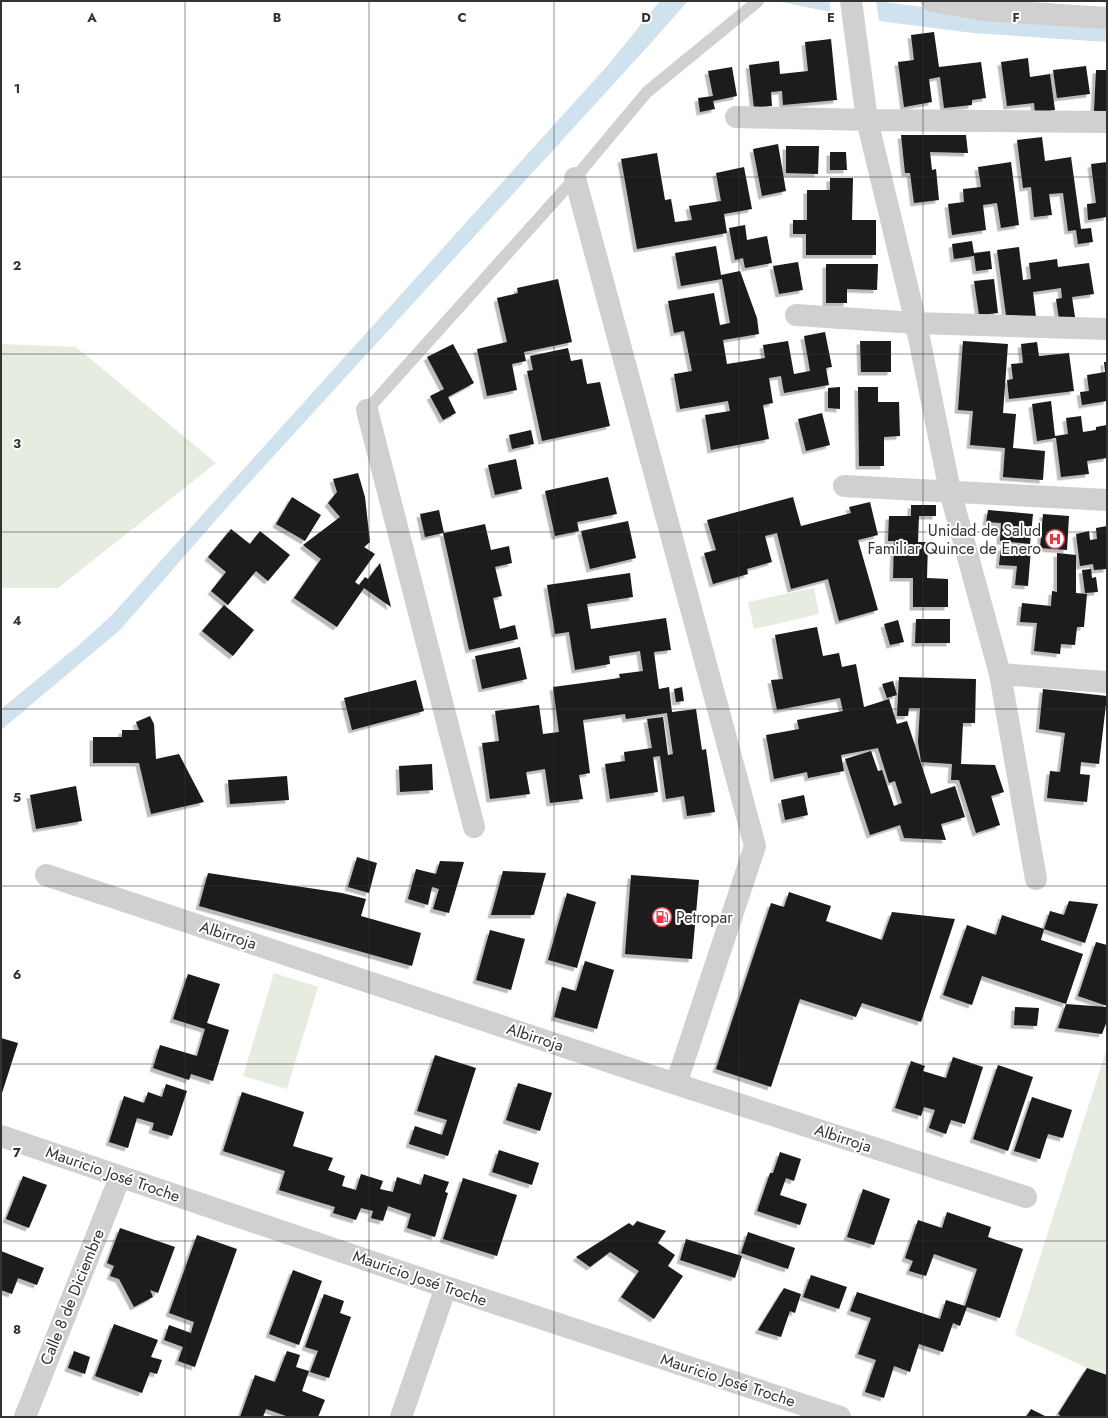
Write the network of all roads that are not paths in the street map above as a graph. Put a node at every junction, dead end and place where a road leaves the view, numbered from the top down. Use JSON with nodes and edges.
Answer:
{"nodes":[{"id":1,"x":758,"y":1,"type":"edge"},
{"id":2,"x":851,"y":1,"type":"edge"},
{"id":3,"x":932,"y":1,"type":"edge"},
{"id":4,"x":1107,"y":18,"type":"edge"},
{"id":5,"x":736,"y":117,"type":"dead end"},
{"id":6,"x":867,"y":120,"type":"junction"},
{"id":7,"x":1107,"y":122,"type":"edge"},
{"id":8,"x":575,"y":178,"type":"junction"},
{"id":9,"x":796,"y":315,"type":"dead end"},
{"id":10,"x":916,"y":323,"type":"junction"},
{"id":11,"x":1107,"y":330,"type":"edge"},
{"id":12,"x":367,"y":410,"type":"joint"},
{"id":13,"x":844,"y":486,"type":"dead end"},
{"id":14,"x":950,"y":491,"type":"junction"},
{"id":15,"x":1107,"y":500,"type":"edge"},
{"id":16,"x":1000,"y":674,"type":"junction"},
{"id":17,"x":1107,"y":682,"type":"edge"},
{"id":18,"x":474,"y":827,"type":"dead end"},
{"id":19,"x":46,"y":875,"type":"dead end"},
{"id":20,"x":1036,"y":879,"type":"dead end"},
{"id":21,"x":676,"y":1084,"type":"junction"},
{"id":22,"x":1,"y":1136,"type":"edge"},
{"id":23,"x":120,"y":1177,"type":"junction"},
{"id":24,"x":1026,"y":1197,"type":"dead end"},
{"id":25,"x":446,"y":1287,"type":"junction"},
{"id":26,"x":25,"y":1417,"type":"edge"},
{"id":27,"x":401,"y":1417,"type":"edge"},
{"id":28,"x":840,"y":1417,"type":"edge"}],
"edges":[{"from":1,"to":8,"type":"lane"},
{"from":2,"to":6,"type":"street"},
{"from":3,"to":4,"type":"street"},
{"from":5,"to":6,"type":"street"},
{"from":6,"to":7,"type":"street"},
{"from":6,"to":10,"type":"street"},
{"from":8,"to":12,"type":"lane"},
{"from":8,"to":21,"type":"street"},
{"from":9,"to":10,"type":"street"},
{"from":10,"to":11,"type":"street"},
{"from":10,"to":14,"type":"street"},
{"from":12,"to":18,"type":"street"},
{"from":13,"to":14,"type":"street"},
{"from":14,"to":15,"type":"street"},
{"from":14,"to":16,"type":"street"},
{"from":16,"to":17,"type":"street"},
{"from":16,"to":20,"type":"street"},
{"from":19,"to":21,"type":"street","name":"Albirroja"},
{"from":21,"to":24,"type":"street","name":"Albirroja"},
{"from":22,"to":23,"type":"street","name":"Mauricio José Troche"},
{"from":23,"to":25,"type":"street","name":"Mauricio José Troche"},
{"from":23,"to":26,"type":"street","name":"Calle 8 de Diciembre"},
{"from":25,"to":27,"type":"street"},
{"from":25,"to":28,"type":"street","name":"Mauricio José Troche"}]}
